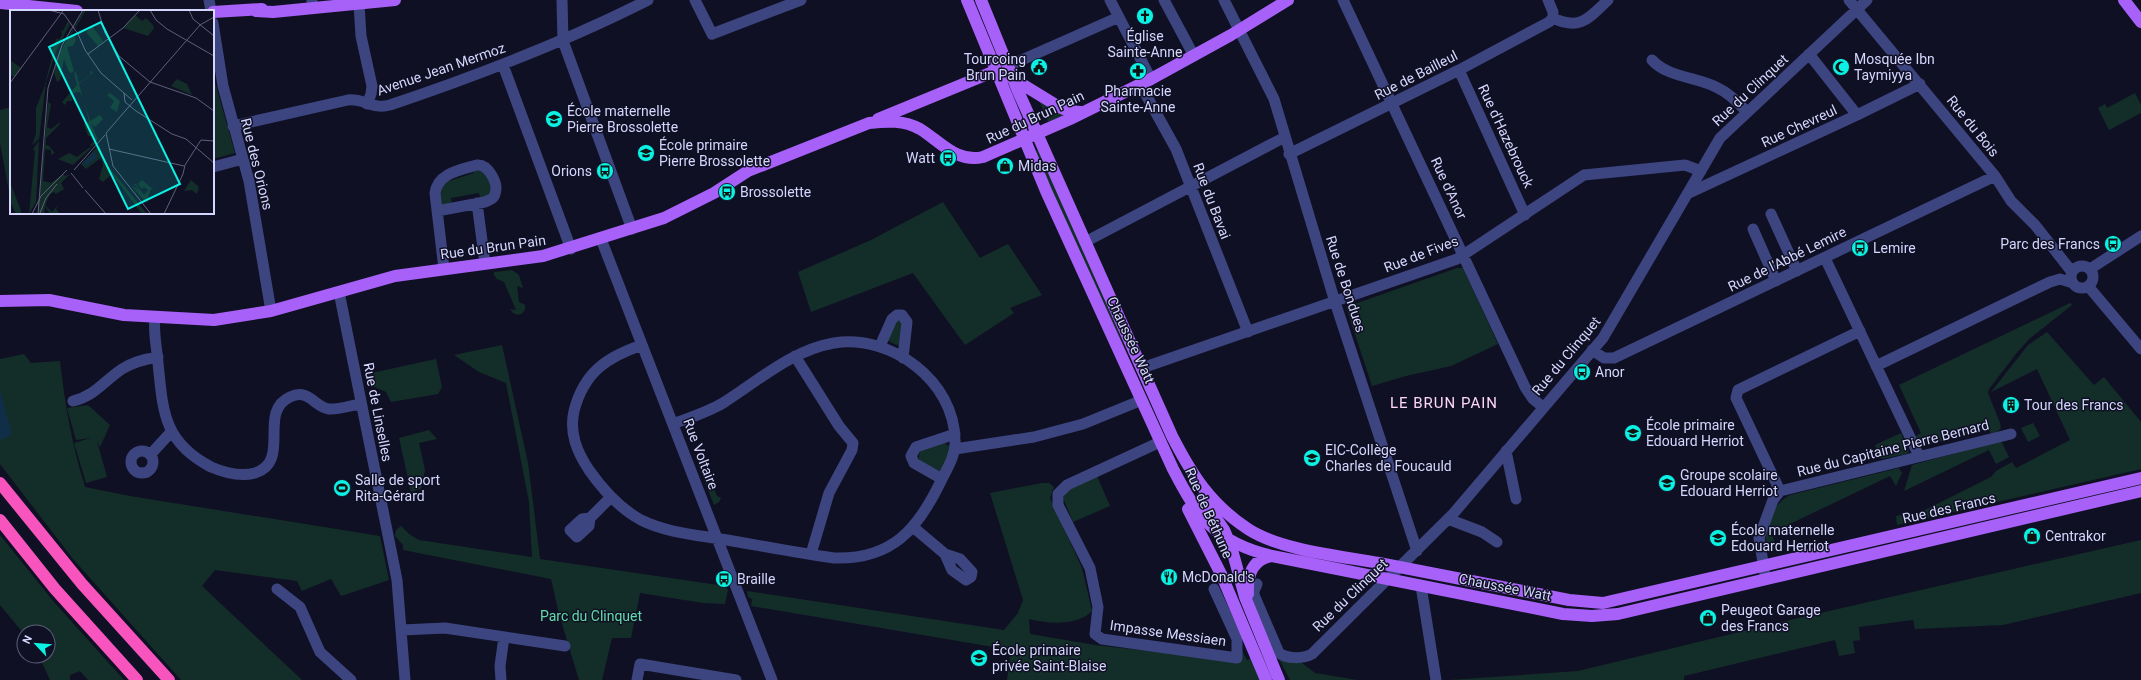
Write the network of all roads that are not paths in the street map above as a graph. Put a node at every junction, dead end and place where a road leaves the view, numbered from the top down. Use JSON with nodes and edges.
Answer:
{"nodes":[{"id":1,"x":0,"y":0,"type":"edge"},
{"id":2,"x":210,"y":0,"type":"edge"},
{"id":3,"x":331,"y":0,"type":"edge"},
{"id":4,"x":395,"y":0,"type":"edge"},
{"id":5,"x":562,"y":0,"type":"edge"},
{"id":6,"x":648,"y":0,"type":"edge"},
{"id":7,"x":695,"y":0,"type":"edge"},
{"id":8,"x":801,"y":0,"type":"edge"},
{"id":9,"x":967,"y":0,"type":"edge"},
{"id":10,"x":981,"y":0,"type":"edge"},
{"id":11,"x":1110,"y":0,"type":"edge"},
{"id":12,"x":1164,"y":0,"type":"edge"},
{"id":13,"x":1224,"y":0,"type":"edge"},
{"id":14,"x":1288,"y":0,"type":"edge"},
{"id":15,"x":1344,"y":0,"type":"edge"},
{"id":16,"x":1548,"y":0,"type":"edge"},
{"id":17,"x":1608,"y":0,"type":"edge"},
{"id":18,"x":1849,"y":0,"type":"edge"},
{"id":19,"x":1867,"y":0,"type":"edge"},
{"id":20,"x":2124,"y":0,"type":"edge"},
{"id":21,"x":312,"y":1,"type":"edge"},
{"id":22,"x":0,"y":3,"type":"edge"},
{"id":23,"x":359,"y":4,"type":"junction"},
{"id":24,"x":23,"y":5,"type":"junction"},
{"id":25,"x":1857,"y":9,"type":"junction"},
{"id":26,"x":68,"y":10,"type":"edge"},
{"id":27,"x":212,"y":10,"type":"edge"},
{"id":28,"x":256,"y":10,"type":"junction"},
{"id":29,"x":214,"y":12,"type":"edge"},
{"id":30,"x":1119,"y":17,"type":"junction"},
{"id":31,"x":1553,"y":18,"type":"junction"},
{"id":32,"x":2141,"y":22,"type":"edge"},
{"id":33,"x":214,"y":30,"type":"edge"},
{"id":34,"x":1239,"y":30,"type":"junction"},
{"id":35,"x":563,"y":41,"type":"junction"},
{"id":36,"x":1809,"y":54,"type":"junction"},
{"id":37,"x":1194,"y":56,"type":"junction"},
{"id":38,"x":1652,"y":60,"type":"dead end"},
{"id":39,"x":503,"y":65,"type":"junction"},
{"id":40,"x":1008,"y":66,"type":"junction"},
{"id":41,"x":1459,"y":70,"type":"junction"},
{"id":42,"x":995,"y":71,"type":"junction"},
{"id":43,"x":1013,"y":79,"type":"junction"},
{"id":44,"x":1146,"y":81,"type":"junction"},
{"id":45,"x":1920,"y":84,"type":"junction"},
{"id":46,"x":1024,"y":90,"type":"junction"},
{"id":47,"x":1006,"y":96,"type":"junction"},
{"id":48,"x":367,"y":104,"type":"junction"},
{"id":49,"x":916,"y":104,"type":"junction"},
{"id":50,"x":1392,"y":104,"type":"junction"},
{"id":51,"x":1081,"y":112,"type":"junction"},
{"id":52,"x":1747,"y":112,"type":"junction"},
{"id":53,"x":1857,"y":115,"type":"junction"},
{"id":54,"x":869,"y":123,"type":"junction"},
{"id":55,"x":233,"y":126,"type":"junction"},
{"id":56,"x":920,"y":129,"type":"junction"},
{"id":57,"x":1037,"y":133,"type":"junction"},
{"id":58,"x":1285,"y":137,"type":"junction"},
{"id":59,"x":1024,"y":139,"type":"junction"},
{"id":60,"x":1289,"y":154,"type":"junction"},
{"id":61,"x":243,"y":159,"type":"junction"},
{"id":62,"x":214,"y":167,"type":"edge"},
{"id":63,"x":1701,"y":171,"type":"junction"},
{"id":64,"x":1995,"y":176,"type":"junction"},
{"id":65,"x":1190,"y":188,"type":"junction"},
{"id":66,"x":1689,"y":192,"type":"junction"},
{"id":67,"x":477,"y":203,"type":"junction"},
{"id":68,"x":437,"y":211,"type":"junction"},
{"id":69,"x":1771,"y":214,"type":"dead end"},
{"id":70,"x":1525,"y":215,"type":"junction"},
{"id":71,"x":632,"y":229,"type":"junction"},
{"id":72,"x":1754,"y":229,"type":"dead end"},
{"id":73,"x":2141,"y":236,"type":"edge"},
{"id":74,"x":601,"y":239,"type":"junction"},
{"id":75,"x":1085,"y":242,"type":"junction"},
{"id":76,"x":571,"y":249,"type":"junction"},
{"id":77,"x":1464,"y":256,"type":"junction"},
{"id":78,"x":1825,"y":258,"type":"junction"},
{"id":79,"x":485,"y":264,"type":"junction"},
{"id":80,"x":444,"y":269,"type":"junction"},
{"id":81,"x":2090,"y":269,"type":"junction"},
{"id":82,"x":1797,"y":271,"type":"junction"},
{"id":83,"x":2072,"y":277,"type":"junction"},
{"id":84,"x":1776,"y":281,"type":"junction"},
{"id":85,"x":2088,"y":286,"type":"junction"},
{"id":86,"x":339,"y":292,"type":"junction"},
{"id":87,"x":0,"y":301,"type":"edge"},
{"id":88,"x":1335,"y":302,"type":"junction"},
{"id":89,"x":271,"y":311,"type":"junction"},
{"id":90,"x":155,"y":318,"type":"junction"},
{"id":91,"x":1860,"y":331,"type":"junction"},
{"id":92,"x":1248,"y":332,"type":"junction"},
{"id":93,"x":642,"y":345,"type":"junction"},
{"id":94,"x":880,"y":346,"type":"junction"},
{"id":95,"x":2141,"y":349,"type":"edge"},
{"id":96,"x":1592,"y":350,"type":"junction"},
{"id":97,"x":795,"y":356,"type":"junction"},
{"id":98,"x":158,"y":357,"type":"junction"},
{"id":99,"x":903,"y":358,"type":"junction"},
{"id":100,"x":1876,"y":366,"type":"junction"},
{"id":101,"x":1142,"y":368,"type":"junction"},
{"id":102,"x":1142,"y":400,"type":"junction"},
{"id":103,"x":73,"y":401,"type":"dead end"},
{"id":104,"x":361,"y":404,"type":"junction"},
{"id":105,"x":1543,"y":407,"type":"junction"},
{"id":106,"x":673,"y":424,"type":"junction"},
{"id":107,"x":172,"y":432,"type":"junction"},
{"id":108,"x":955,"y":434,"type":"junction"},
{"id":109,"x":2011,"y":434,"type":"dead end"},
{"id":110,"x":1172,"y":436,"type":"junction"},
{"id":111,"x":1160,"y":442,"type":"junction"},
{"id":112,"x":955,"y":449,"type":"junction"},
{"id":113,"x":1506,"y":451,"type":"junction"},
{"id":114,"x":150,"y":455,"type":"dead end"},
{"id":115,"x":1919,"y":456,"type":"junction"},
{"id":116,"x":1172,"y":468,"type":"junction"},
{"id":117,"x":2141,"y":478,"type":"edge"},
{"id":118,"x":942,"y":479,"type":"junction"},
{"id":119,"x":0,"y":483,"type":"edge"},
{"id":120,"x":1780,"y":491,"type":"junction"},
{"id":121,"x":2141,"y":491,"type":"edge"},
{"id":122,"x":611,"y":498,"type":"junction"},
{"id":123,"x":1516,"y":499,"type":"dead end"},
{"id":124,"x":590,"y":518,"type":"dead end"},
{"id":125,"x":1448,"y":519,"type":"junction"},
{"id":126,"x":0,"y":520,"type":"edge"},
{"id":127,"x":913,"y":526,"type":"junction"},
{"id":128,"x":717,"y":538,"type":"junction"},
{"id":129,"x":1497,"y":542,"type":"dead end"},
{"id":130,"x":1233,"y":544,"type":"junction"},
{"id":131,"x":1304,"y":550,"type":"junction"},
{"id":132,"x":1417,"y":551,"type":"junction"},
{"id":133,"x":811,"y":554,"type":"junction"},
{"id":134,"x":945,"y":554,"type":"dead end"},
{"id":135,"x":1272,"y":556,"type":"junction"},
{"id":136,"x":1763,"y":566,"type":"junction"},
{"id":137,"x":1401,"y":568,"type":"junction"},
{"id":138,"x":1222,"y":576,"type":"junction"},
{"id":139,"x":1388,"y":579,"type":"junction"},
{"id":140,"x":1766,"y":579,"type":"junction"},
{"id":141,"x":1257,"y":584,"type":"dead end"},
{"id":142,"x":1421,"y":586,"type":"junction"},
{"id":143,"x":278,"y":589,"type":"dead end"},
{"id":144,"x":1214,"y":589,"type":"dead end"},
{"id":145,"x":1253,"y":619,"type":"junction"},
{"id":146,"x":402,"y":630,"type":"junction"},
{"id":147,"x":504,"y":637,"type":"junction"},
{"id":148,"x":565,"y":646,"type":"dead end"},
{"id":149,"x":707,"y":677,"type":"edge"},
{"id":150,"x":137,"y":680,"type":"edge"},
{"id":151,"x":170,"y":680,"type":"edge"},
{"id":152,"x":350,"y":680,"type":"edge"},
{"id":153,"x":405,"y":680,"type":"edge"},
{"id":154,"x":501,"y":680,"type":"edge"},
{"id":155,"x":637,"y":680,"type":"edge"},
{"id":156,"x":736,"y":680,"type":"edge"},
{"id":157,"x":772,"y":680,"type":"edge"},
{"id":158,"x":1266,"y":680,"type":"edge"},
{"id":159,"x":1279,"y":680,"type":"edge"},
{"id":160,"x":1436,"y":680,"type":"edge"}],
"edges":[{"from":1,"to":24,"type":"main road"},
{"from":2,"to":27,"type":"street"},
{"from":3,"to":21,"type":"main road"},
{"from":4,"to":23,"type":"main road"},
{"from":5,"to":35,"type":"street"},
{"from":6,"to":35,"type":"street","name":"Avenue Jean Mermoz"},
{"from":7,"to":8,"type":"street"},
{"from":9,"to":42,"type":"main road","name":"Chaussée Watt"},
{"from":10,"to":40,"type":"main road"},
{"from":11,"to":30,"type":"street","name":"Rue du Bavai"},
{"from":12,"to":37,"type":"street"},
{"from":13,"to":34,"type":"street","name":"Rue de Bondues"},
{"from":14,"to":34,"type":"main road","name":"Rue du Brun Pain"},
{"from":15,"to":50,"type":"street","name":"Rue d'Anor"},
{"from":16,"to":31,"type":"street"},
{"from":17,"to":31,"type":"street"},
{"from":18,"to":25,"type":"street","name":"Rue du Bois"},
{"from":19,"to":25,"type":"street","name":"Rue du Clinquet"},
{"from":20,"to":32,"type":"main road"},
{"from":21,"to":28,"type":"main road"},
{"from":22,"to":24,"type":"main road"},
{"from":23,"to":28,"type":"main road"},
{"from":23,"to":48,"type":"street"},
{"from":24,"to":26,"type":"main road"},
{"from":25,"to":36,"type":"street","name":"Rue du Clinquet"},
{"from":25,"to":45,"type":"street","name":"Rue du Bois"},
{"from":28,"to":29,"type":"main road"},
{"from":30,"to":40,"type":"street"},
{"from":30,"to":44,"type":"street","name":"Rue du Bavai"},
{"from":31,"to":41,"type":"street","name":"Rue de Bailleul"},
{"from":33,"to":55,"type":"street","name":"Rue des Orions"},
{"from":34,"to":37,"type":"main road","name":"Rue du Brun Pain"},
{"from":34,"to":58,"type":"street","name":"Rue de Bondues"},
{"from":35,"to":39,"type":"street","name":"Avenue Jean Mermoz"},
{"from":35,"to":71,"type":"street"},
{"from":36,"to":52,"type":"street","name":"Rue du Clinquet"},
{"from":36,"to":53,"type":"street"},
{"from":37,"to":44,"type":"main road","name":"Rue du Brun Pain"},
{"from":38,"to":52,"type":"street"},
{"from":39,"to":48,"type":"street","name":"Avenue Jean Mermoz"},
{"from":39,"to":76,"type":"street"},
{"from":40,"to":43,"type":"main road"},
{"from":41,"to":50,"type":"street","name":"Rue de Bailleul"},
{"from":41,"to":70,"type":"street","name":"Rue d'Hazebrouck"},
{"from":42,"to":43,"type":"main road"},
{"from":42,"to":47,"type":"main road","name":"Chaussée Watt"},
{"from":42,"to":49,"type":"main road"},
{"from":43,"to":46,"type":"main road"},
{"from":44,"to":51,"type":"main road","name":"Rue du Brun Pain"},
{"from":44,"to":65,"type":"street","name":"Rue du Bavai"},
{"from":45,"to":53,"type":"street","name":"Rue Chevreul"},
{"from":45,"to":64,"type":"street","name":"Rue du Bois"},
{"from":46,"to":47,"type":"main road"},
{"from":46,"to":51,"type":"main road"},
{"from":46,"to":57,"type":"main road","name":"Chaussée Watt"},
{"from":47,"to":59,"type":"main road","name":"Chaussée Watt"},
{"from":48,"to":55,"type":"street","name":"Avenue Jean Mermoz"},
{"from":49,"to":54,"type":"main road"},
{"from":49,"to":56,"type":"main road"},
{"from":50,"to":60,"type":"street","name":"Rue de Bailleul"},
{"from":50,"to":77,"type":"street","name":"Rue d'Anor"},
{"from":51,"to":57,"type":"main road","name":"Rue du Brun Pain"},
{"from":52,"to":63,"type":"street","name":"Rue du Clinquet"},
{"from":53,"to":66,"type":"street","name":"Rue Chevreul"},
{"from":54,"to":56,"type":"main road","name":"Rue du Brun Pain"},
{"from":54,"to":71,"type":"main road","name":"Rue du Brun Pain"},
{"from":55,"to":61,"type":"street","name":"Rue des Orions"},
{"from":56,"to":59,"type":"main road","name":"Rue du Brun Pain"},
{"from":57,"to":59,"type":"main road","name":"Rue du Brun Pain"},
{"from":57,"to":75,"type":"main road","name":"Chaussée Watt"},
{"from":58,"to":60,"type":"street","name":"Rue de Bondues"},
{"from":58,"to":65,"type":"street"},
{"from":59,"to":102,"type":"main road","name":"Chaussée Watt"},
{"from":60,"to":88,"type":"street","name":"Rue de Bondues"},
{"from":61,"to":62,"type":"street"},
{"from":61,"to":89,"type":"street","name":"Rue des Orions"},
{"from":63,"to":66,"type":"street","name":"Rue du Clinquet"},
{"from":63,"to":70,"type":"street","name":"Rue de Fives"},
{"from":64,"to":78,"type":"street","name":"Rue de l'Abbé Lemire"},
{"from":64,"to":83,"type":"street","name":"Rue du Bois"},
{"from":65,"to":75,"type":"street"},
{"from":65,"to":92,"type":"street","name":"Rue du Bavai"},
{"from":66,"to":96,"type":"street","name":"Rue du Clinquet"},
{"from":67,"to":68,"type":"street"},
{"from":67,"to":68,"type":"street"},
{"from":67,"to":79,"type":"street"},
{"from":68,"to":80,"type":"street"},
{"from":69,"to":82,"type":"street"},
{"from":70,"to":77,"type":"street","name":"Rue de Fives"},
{"from":71,"to":74,"type":"main road","name":"Rue du Brun Pain"},
{"from":72,"to":84,"type":"street"},
{"from":73,"to":81,"type":"street"},
{"from":74,"to":76,"type":"main road","name":"Rue du Brun Pain"},
{"from":74,"to":93,"type":"street","name":"Rue Voltaire"},
{"from":75,"to":101,"type":"main road","name":"Chaussée Watt"},
{"from":76,"to":79,"type":"main road","name":"Rue du Brun Pain"},
{"from":77,"to":88,"type":"street","name":"Rue de Fives"},
{"from":77,"to":105,"type":"street","name":"Rue d'Anor"},
{"from":78,"to":82,"type":"street","name":"Rue de l'Abbé Lemire"},
{"from":78,"to":91,"type":"street"},
{"from":79,"to":80,"type":"main road","name":"Rue du Brun Pain"},
{"from":80,"to":86,"type":"main road","name":"Rue du Brun Pain"},
{"from":81,"to":83,"type":"street"},
{"from":81,"to":85,"type":"street"},
{"from":82,"to":84,"type":"street","name":"Rue de l'Abbé Lemire"},
{"from":83,"to":85,"type":"street"},
{"from":83,"to":100,"type":"street"},
{"from":84,"to":96,"type":"street","name":"Rue de l'Abbé Lemire"},
{"from":85,"to":95,"type":"street"},
{"from":86,"to":89,"type":"main road","name":"Rue du Brun Pain"},
{"from":86,"to":104,"type":"street","name":"Rue de Linselles"},
{"from":87,"to":90,"type":"main road","name":"Rue du Brun Pain"},
{"from":88,"to":92,"type":"street","name":"Rue de Fives"},
{"from":88,"to":132,"type":"street","name":"Rue de Bondues"},
{"from":89,"to":90,"type":"main road","name":"Rue du Brun Pain"},
{"from":90,"to":98,"type":"street"},
{"from":91,"to":100,"type":"street"},
{"from":91,"to":120,"type":"street"},
{"from":92,"to":101,"type":"street","name":"Rue de Fives"},
{"from":93,"to":106,"type":"street","name":"Rue Voltaire"},
{"from":93,"to":122,"type":"street"},
{"from":94,"to":97,"type":"street"},
{"from":94,"to":99,"type":"street"},
{"from":94,"to":99,"type":"street"},
{"from":96,"to":105,"type":"street","name":"Rue du Clinquet"},
{"from":97,"to":106,"type":"street"},
{"from":97,"to":133,"type":"street"},
{"from":98,"to":103,"type":"street"},
{"from":98,"to":107,"type":"street"},
{"from":99,"to":108,"type":"street"},
{"from":100,"to":115,"type":"street"},
{"from":101,"to":110,"type":"main road","name":"Chaussée Watt"},
{"from":102,"to":111,"type":"main road","name":"Chaussée Watt"},
{"from":102,"to":112,"type":"street"},
{"from":104,"to":107,"type":"street"},
{"from":104,"to":146,"type":"street","name":"Rue de Linselles"},
{"from":105,"to":113,"type":"street","name":"Rue du Clinquet"},
{"from":106,"to":128,"type":"street","name":"Rue Voltaire"},
{"from":107,"to":114,"type":"street"},
{"from":108,"to":112,"type":"street"},
{"from":108,"to":118,"type":"street"},
{"from":109,"to":115,"type":"street","name":"Rue du Capitaine Pierre Bernard"},
{"from":110,"to":130,"type":"main road","name":"Chaussée Watt"},
{"from":110,"to":131,"type":"main road","name":"Chaussée Watt"},
{"from":111,"to":116,"type":"main road","name":"Chaussée Watt"},
{"from":111,"to":144,"type":"street","name":"Impasse Messiaen"},
{"from":112,"to":118,"type":"street"},
{"from":113,"to":123,"type":"street"},
{"from":113,"to":125,"type":"street","name":"Rue du Clinquet"},
{"from":115,"to":120,"type":"street","name":"Rue du Capitaine Pierre Bernard"},
{"from":116,"to":130,"type":"main road","name":"Chaussée Watt"},
{"from":116,"to":138,"type":"main road","name":"Rue de Béthune"},
{"from":117,"to":136,"type":"main road","name":"Rue des Francs"},
{"from":118,"to":127,"type":"street"},
{"from":119,"to":151,"type":"highway"},
{"from":120,"to":136,"type":"street"},
{"from":121,"to":140,"type":"main road","name":"Rue des Francs"},
{"from":122,"to":124,"type":"street"},
{"from":122,"to":128,"type":"street"},
{"from":125,"to":129,"type":"street"},
{"from":125,"to":132,"type":"street","name":"Rue du Clinquet"},
{"from":126,"to":150,"type":"highway"},
{"from":127,"to":133,"type":"street"},
{"from":127,"to":134,"type":"street"},
{"from":128,"to":133,"type":"street"},
{"from":128,"to":157,"type":"street","name":"Rue Voltaire"},
{"from":130,"to":131,"type":"main road","name":"Chaussée Watt"},
{"from":130,"to":135,"type":"main road","name":"Chaussée Watt"},
{"from":130,"to":138,"type":"main road"},
{"from":130,"to":145,"type":"main road","name":"Rue de Béthune"},
{"from":131,"to":137,"type":"main road","name":"Chaussée Watt"},
{"from":132,"to":137,"type":"street","name":"Rue du Clinquet"},
{"from":135,"to":139,"type":"main road","name":"Chaussée Watt"},
{"from":135,"to":145,"type":"main road","name":"Rue de Béthune"},
{"from":136,"to":137,"type":"main road","name":"Chaussée Watt"},
{"from":136,"to":140,"type":"street"},
{"from":137,"to":139,"type":"street","name":"Rue du Clinquet"},
{"from":138,"to":158,"type":"main road","name":"Rue de Béthune"},
{"from":139,"to":141,"type":"street","name":"Rue du Clinquet"},
{"from":139,"to":142,"type":"main road","name":"Chaussée Watt"},
{"from":140,"to":142,"type":"main road","name":"Chaussée Watt"},
{"from":142,"to":160,"type":"street"},
{"from":143,"to":152,"type":"street"},
{"from":145,"to":159,"type":"main road","name":"Rue de Béthune"},
{"from":146,"to":147,"type":"street"},
{"from":146,"to":153,"type":"street","name":"Rue de Linselles"},
{"from":147,"to":148,"type":"street"},
{"from":147,"to":154,"type":"street"},
{"from":149,"to":155,"type":"street"},
{"from":149,"to":156,"type":"street"}]}
